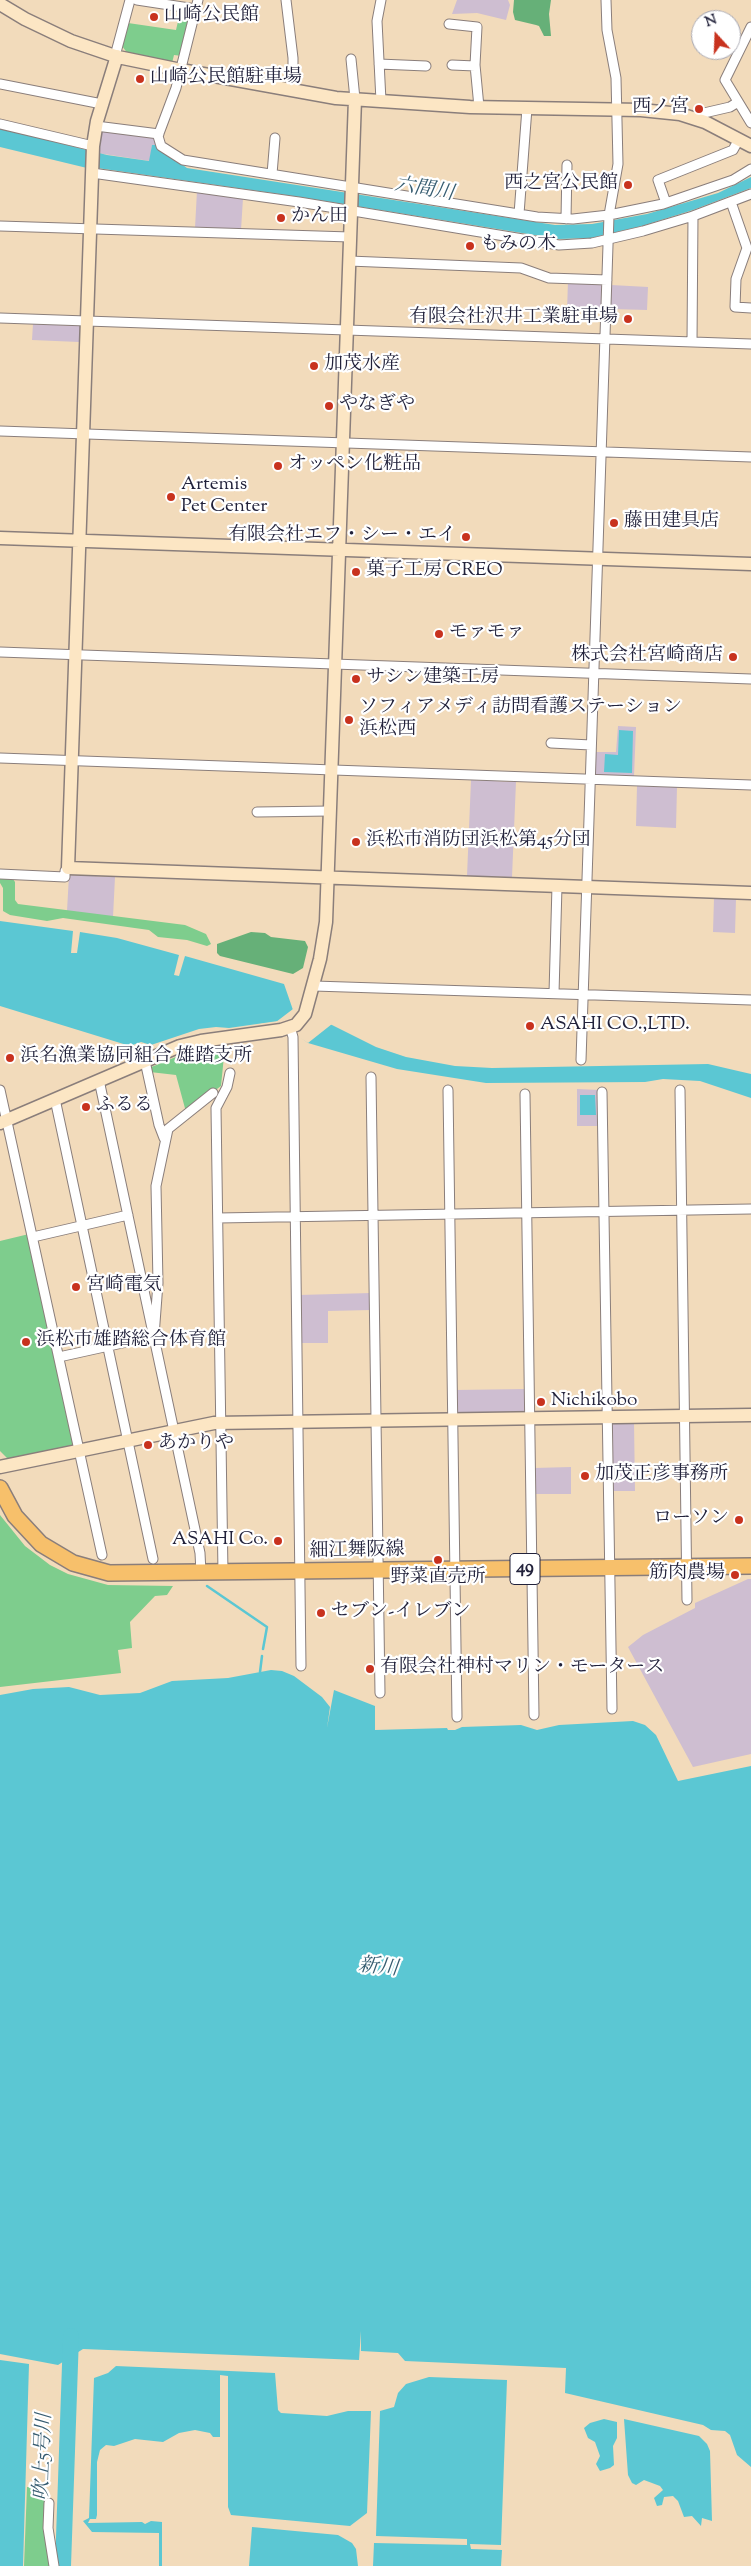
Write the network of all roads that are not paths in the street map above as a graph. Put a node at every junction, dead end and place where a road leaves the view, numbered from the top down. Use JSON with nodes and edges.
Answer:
{"nodes":[{"id":1,"x":130,"y":0,"type":"edge"},
{"id":2,"x":137,"y":0,"type":"edge"},
{"id":3,"x":286,"y":0,"type":"edge"},
{"id":4,"x":381,"y":0,"type":"edge"},
{"id":5,"x":606,"y":0,"type":"edge"},
{"id":6,"x":0,"y":4,"type":"edge"},
{"id":7,"x":197,"y":5,"type":"edge"},
{"id":8,"x":449,"y":24,"type":"dead end"},
{"id":9,"x":751,"y":27,"type":"edge"},
{"id":10,"x":116,"y":56,"type":"junction"},
{"id":11,"x":352,"y":59,"type":"dead end"},
{"id":12,"x":379,"y":64,"type":"junction"},
{"id":13,"x":452,"y":64,"type":"dead end"},
{"id":14,"x":426,"y":66,"type":"dead end"},
{"id":15,"x":475,"y":66,"type":"junction"},
{"id":16,"x":181,"y":70,"type":"junction"},
{"id":17,"x":0,"y":84,"type":"edge"},
{"id":18,"x":293,"y":90,"type":"junction"},
{"id":19,"x":355,"y":99,"type":"junction"},
{"id":20,"x":381,"y":101,"type":"junction"},
{"id":21,"x":738,"y":102,"type":"junction"},
{"id":22,"x":102,"y":104,"type":"junction"},
{"id":23,"x":479,"y":107,"type":"junction"},
{"id":24,"x":527,"y":108,"type":"junction"},
{"id":25,"x":617,"y":110,"type":"junction"},
{"id":26,"x":701,"y":121,"type":"junction"},
{"id":27,"x":751,"y":123,"type":"edge"},
{"id":28,"x":0,"y":124,"type":"edge"},
{"id":29,"x":96,"y":126,"type":"junction"},
{"id":30,"x":159,"y":134,"type":"junction"},
{"id":31,"x":276,"y":138,"type":"dead end"},
{"id":32,"x":739,"y":139,"type":"junction"},
{"id":33,"x":751,"y":146,"type":"edge"},
{"id":34,"x":93,"y":148,"type":"junction"},
{"id":35,"x":567,"y":166,"type":"dead end"},
{"id":36,"x":751,"y":169,"type":"edge"},
{"id":37,"x":92,"y":172,"type":"junction"},
{"id":38,"x":272,"y":174,"type":"junction"},
{"id":39,"x":352,"y":188,"type":"junction"},
{"id":40,"x":751,"y":194,"type":"edge"},
{"id":41,"x":731,"y":202,"type":"junction"},
{"id":42,"x":666,"y":203,"type":"junction"},
{"id":43,"x":351,"y":210,"type":"junction"},
{"id":44,"x":519,"y":214,"type":"junction"},
{"id":45,"x":609,"y":216,"type":"junction"},
{"id":46,"x":693,"y":216,"type":"junction"},
{"id":47,"x":566,"y":219,"type":"junction"},
{"id":48,"x":0,"y":226,"type":"edge"},
{"id":49,"x":90,"y":228,"type":"junction"},
{"id":50,"x":746,"y":233,"type":"edge"},
{"id":51,"x":350,"y":237,"type":"junction"},
{"id":52,"x":608,"y":238,"type":"junction"},
{"id":53,"x":350,"y":261,"type":"junction"},
{"id":54,"x":607,"y":280,"type":"junction"},
{"id":55,"x":751,"y":308,"type":"edge"},
{"id":56,"x":0,"y":318,"type":"edge"},
{"id":57,"x":87,"y":321,"type":"junction"},
{"id":58,"x":347,"y":330,"type":"junction"},
{"id":59,"x":605,"y":339,"type":"junction"},
{"id":60,"x":692,"y":342,"type":"junction"},
{"id":61,"x":751,"y":344,"type":"edge"},
{"id":62,"x":0,"y":431,"type":"edge"},
{"id":63,"x":83,"y":434,"type":"junction"},
{"id":64,"x":344,"y":442,"type":"junction"},
{"id":65,"x":601,"y":451,"type":"junction"},
{"id":66,"x":751,"y":456,"type":"edge"},
{"id":67,"x":0,"y":538,"type":"edge"},
{"id":68,"x":79,"y":541,"type":"junction"},
{"id":69,"x":340,"y":550,"type":"junction"},
{"id":70,"x":598,"y":559,"type":"junction"},
{"id":71,"x":751,"y":564,"type":"edge"},
{"id":72,"x":0,"y":652,"type":"edge"},
{"id":73,"x":75,"y":655,"type":"junction"},
{"id":74,"x":336,"y":664,"type":"junction"},
{"id":75,"x":594,"y":674,"type":"junction"},
{"id":76,"x":751,"y":679,"type":"edge"},
{"id":77,"x":551,"y":743,"type":"dead end"},
{"id":78,"x":591,"y":745,"type":"junction"},
{"id":79,"x":0,"y":758,"type":"edge"},
{"id":80,"x":71,"y":760,"type":"junction"},
{"id":81,"x":332,"y":770,"type":"junction"},
{"id":82,"x":590,"y":780,"type":"junction"},
{"id":83,"x":751,"y":785,"type":"edge"},
{"id":84,"x":330,"y":811,"type":"junction"},
{"id":85,"x":257,"y":812,"type":"dead end"},
{"id":86,"x":68,"y":868,"type":"junction"},
{"id":87,"x":0,"y":874,"type":"edge"},
{"id":88,"x":328,"y":878,"type":"junction"},
{"id":89,"x":557,"y":886,"type":"junction"},
{"id":90,"x":586,"y":887,"type":"junction"},
{"id":91,"x":751,"y":893,"type":"edge"},
{"id":92,"x":314,"y":986,"type":"junction"},
{"id":93,"x":554,"y":994,"type":"junction"},
{"id":94,"x":583,"y":994,"type":"junction"},
{"id":95,"x":751,"y":1000,"type":"edge"},
{"id":96,"x":292,"y":1032,"type":"junction"},
{"id":97,"x":144,"y":1060,"type":"junction"},
{"id":98,"x":581,"y":1060,"type":"dead end"},
{"id":99,"x":230,"y":1074,"type":"dead end"},
{"id":100,"x":371,"y":1077,"type":"dead end"},
{"id":101,"x":99,"y":1080,"type":"junction"},
{"id":102,"x":0,"y":1090,"type":"edge"},
{"id":103,"x":448,"y":1090,"type":"dead end"},
{"id":104,"x":680,"y":1090,"type":"dead end"},
{"id":105,"x":602,"y":1092,"type":"dead end"},
{"id":106,"x":214,"y":1093,"type":"dead end"},
{"id":107,"x":525,"y":1094,"type":"dead end"},
{"id":108,"x":55,"y":1099,"type":"junction"},
{"id":109,"x":4,"y":1121,"type":"edge"},
{"id":110,"x":166,"y":1138,"type":"junction"},
{"id":111,"x":751,"y":1209,"type":"edge"},
{"id":112,"x":682,"y":1210,"type":"junction"},
{"id":113,"x":604,"y":1212,"type":"junction"},
{"id":114,"x":527,"y":1213,"type":"junction"},
{"id":115,"x":450,"y":1214,"type":"junction"},
{"id":116,"x":128,"y":1215,"type":"junction"},
{"id":117,"x":372,"y":1215,"type":"junction"},
{"id":118,"x":295,"y":1216,"type":"junction"},
{"id":119,"x":218,"y":1218,"type":"junction"},
{"id":120,"x":82,"y":1226,"type":"junction"},
{"id":121,"x":33,"y":1237,"type":"junction"},
{"id":122,"x":154,"y":1336,"type":"junction"},
{"id":123,"x":107,"y":1346,"type":"junction"},
{"id":124,"x":59,"y":1356,"type":"junction"},
{"id":125,"x":751,"y":1414,"type":"edge"},
{"id":126,"x":685,"y":1415,"type":"junction"},
{"id":127,"x":607,"y":1416,"type":"junction"},
{"id":128,"x":530,"y":1418,"type":"junction"},
{"id":129,"x":453,"y":1419,"type":"junction"},
{"id":130,"x":376,"y":1420,"type":"junction"},
{"id":131,"x":298,"y":1422,"type":"junction"},
{"id":132,"x":221,"y":1423,"type":"junction"},
{"id":133,"x":174,"y":1430,"type":"junction"},
{"id":134,"x":126,"y":1440,"type":"junction"},
{"id":135,"x":79,"y":1450,"type":"junction"},
{"id":136,"x":0,"y":1468,"type":"edge"},
{"id":137,"x":0,"y":1488,"type":"edge"},
{"id":138,"x":102,"y":1555,"type":"dead end"},
{"id":139,"x":153,"y":1559,"type":"dead end"},
{"id":140,"x":751,"y":1566,"type":"edge"},
{"id":141,"x":687,"y":1567,"type":"junction"},
{"id":142,"x":610,"y":1568,"type":"junction"},
{"id":143,"x":532,"y":1569,"type":"junction"},
{"id":144,"x":455,"y":1570,"type":"junction"},
{"id":145,"x":378,"y":1571,"type":"junction"},
{"id":146,"x":300,"y":1572,"type":"junction"},
{"id":147,"x":223,"y":1573,"type":"junction"},
{"id":148,"x":200,"y":1574,"type":"junction"},
{"id":149,"x":687,"y":1600,"type":"dead end"},
{"id":150,"x":302,"y":1666,"type":"dead end"},
{"id":151,"x":380,"y":1693,"type":"dead end"},
{"id":152,"x":612,"y":1710,"type":"dead end"},
{"id":153,"x":534,"y":1715,"type":"dead end"},
{"id":154,"x":457,"y":1717,"type":"dead end"},
{"id":155,"x":49,"y":2503,"type":"dead end"},
{"id":156,"x":54,"y":2566,"type":"edge"}],
"edges":[{"from":1,"to":10,"type":"street"},
{"from":2,"to":7,"type":"street"},
{"from":3,"to":18,"type":"street"},
{"from":4,"to":12,"type":"street"},
{"from":5,"to":25,"type":"street"},
{"from":6,"to":10,"type":"street"},
{"from":7,"to":16,"type":"street"},
{"from":8,"to":15,"type":"street"},
{"from":9,"to":21,"type":"street"},
{"from":10,"to":16,"type":"street"},
{"from":10,"to":22,"type":"street"},
{"from":11,"to":19,"type":"street"},
{"from":12,"to":14,"type":"street"},
{"from":12,"to":20,"type":"street"},
{"from":13,"to":15,"type":"street"},
{"from":15,"to":23,"type":"street"},
{"from":16,"to":18,"type":"street"},
{"from":16,"to":30,"type":"street"},
{"from":17,"to":22,"type":"street"},
{"from":18,"to":19,"type":"street"},
{"from":19,"to":20,"type":"street"},
{"from":19,"to":39,"type":"street"},
{"from":20,"to":23,"type":"street"},
{"from":21,"to":26,"type":"street"},
{"from":21,"to":27,"type":"street"},
{"from":22,"to":29,"type":"street"},
{"from":23,"to":24,"type":"street"},
{"from":24,"to":25,"type":"street"},
{"from":24,"to":44,"type":"street"},
{"from":25,"to":26,"type":"street"},
{"from":25,"to":45,"type":"street"},
{"from":26,"to":32,"type":"street"},
{"from":28,"to":34,"type":"street"},
{"from":29,"to":30,"type":"street"},
{"from":29,"to":34,"type":"street"},
{"from":30,"to":38,"type":"street"},
{"from":31,"to":38,"type":"street"},
{"from":32,"to":33,"type":"street"},
{"from":32,"to":42,"type":"street"},
{"from":34,"to":37,"type":"street"},
{"from":35,"to":47,"type":"street"},
{"from":36,"to":42,"type":"street"},
{"from":37,"to":43,"type":"street"},
{"from":37,"to":49,"type":"street"},
{"from":38,"to":39,"type":"street"},
{"from":39,"to":43,"type":"street"},
{"from":39,"to":44,"type":"street"},
{"from":40,"to":41,"type":"street"},
{"from":41,"to":46,"type":"street"},
{"from":41,"to":50,"type":"street"},
{"from":42,"to":45,"type":"street"},
{"from":43,"to":51,"type":"street"},
{"from":43,"to":52,"type":"street"},
{"from":44,"to":47,"type":"street"},
{"from":45,"to":47,"type":"street"},
{"from":45,"to":52,"type":"street"},
{"from":46,"to":52,"type":"street"},
{"from":46,"to":60,"type":"street"},
{"from":48,"to":49,"type":"street"},
{"from":49,"to":51,"type":"street"},
{"from":49,"to":57,"type":"street"},
{"from":50,"to":55,"type":"street"},
{"from":51,"to":53,"type":"street"},
{"from":52,"to":54,"type":"street"},
{"from":53,"to":54,"type":"street"},
{"from":53,"to":58,"type":"street"},
{"from":54,"to":59,"type":"street"},
{"from":56,"to":57,"type":"street"},
{"from":57,"to":58,"type":"street"},
{"from":57,"to":63,"type":"street"},
{"from":58,"to":59,"type":"street"},
{"from":58,"to":64,"type":"street"},
{"from":59,"to":60,"type":"street"},
{"from":59,"to":65,"type":"street"},
{"from":60,"to":61,"type":"street"},
{"from":62,"to":63,"type":"street"},
{"from":63,"to":64,"type":"street"},
{"from":63,"to":68,"type":"street"},
{"from":64,"to":65,"type":"street"},
{"from":64,"to":69,"type":"street"},
{"from":65,"to":66,"type":"street"},
{"from":65,"to":70,"type":"street"},
{"from":67,"to":68,"type":"street"},
{"from":68,"to":69,"type":"street"},
{"from":68,"to":73,"type":"street"},
{"from":69,"to":70,"type":"street"},
{"from":69,"to":74,"type":"street"},
{"from":70,"to":71,"type":"street"},
{"from":70,"to":75,"type":"street"},
{"from":72,"to":73,"type":"street"},
{"from":73,"to":74,"type":"street"},
{"from":73,"to":80,"type":"street"},
{"from":74,"to":75,"type":"street"},
{"from":74,"to":81,"type":"street"},
{"from":75,"to":76,"type":"street"},
{"from":75,"to":78,"type":"street"},
{"from":77,"to":78,"type":"street"},
{"from":78,"to":82,"type":"street"},
{"from":79,"to":80,"type":"street"},
{"from":80,"to":81,"type":"street"},
{"from":80,"to":86,"type":"street"},
{"from":81,"to":82,"type":"street"},
{"from":81,"to":84,"type":"street"},
{"from":82,"to":83,"type":"street"},
{"from":82,"to":90,"type":"street"},
{"from":84,"to":85,"type":"street"},
{"from":84,"to":88,"type":"street"},
{"from":86,"to":87,"type":"street"},
{"from":86,"to":88,"type":"street"},
{"from":88,"to":89,"type":"street"},
{"from":88,"to":92,"type":"street"},
{"from":89,"to":90,"type":"street"},
{"from":89,"to":93,"type":"street"},
{"from":90,"to":91,"type":"street"},
{"from":90,"to":94,"type":"street"},
{"from":92,"to":93,"type":"street"},
{"from":92,"to":96,"type":"street"},
{"from":93,"to":94,"type":"street"},
{"from":94,"to":95,"type":"street"},
{"from":94,"to":98,"type":"street"},
{"from":96,"to":97,"type":"street"},
{"from":96,"to":118,"type":"street"},
{"from":97,"to":101,"type":"street"},
{"from":97,"to":110,"type":"street"},
{"from":99,"to":119,"type":"street"},
{"from":100,"to":117,"type":"street"},
{"from":101,"to":108,"type":"street"},
{"from":101,"to":116,"type":"street"},
{"from":102,"to":109,"type":"street"},
{"from":103,"to":115,"type":"street"},
{"from":104,"to":112,"type":"street"},
{"from":105,"to":113,"type":"street"},
{"from":106,"to":110,"type":"street"},
{"from":107,"to":114,"type":"street"},
{"from":108,"to":109,"type":"street"},
{"from":108,"to":120,"type":"street"},
{"from":109,"to":121,"type":"street"},
{"from":110,"to":122,"type":"street"},
{"from":111,"to":112,"type":"street"},
{"from":112,"to":113,"type":"street"},
{"from":112,"to":126,"type":"street"},
{"from":113,"to":114,"type":"street"},
{"from":113,"to":127,"type":"street"},
{"from":114,"to":115,"type":"street"},
{"from":114,"to":128,"type":"street"},
{"from":115,"to":117,"type":"street"},
{"from":115,"to":129,"type":"street"},
{"from":116,"to":120,"type":"street"},
{"from":116,"to":122,"type":"street"},
{"from":117,"to":118,"type":"street"},
{"from":117,"to":130,"type":"street"},
{"from":118,"to":119,"type":"street"},
{"from":118,"to":131,"type":"street"},
{"from":119,"to":132,"type":"street"},
{"from":120,"to":121,"type":"street"},
{"from":120,"to":123,"type":"street"},
{"from":121,"to":124,"type":"street"},
{"from":122,"to":123,"type":"street"},
{"from":122,"to":133,"type":"street"},
{"from":123,"to":124,"type":"street"},
{"from":123,"to":134,"type":"street"},
{"from":124,"to":135,"type":"street"},
{"from":125,"to":126,"type":"street"},
{"from":126,"to":127,"type":"street"},
{"from":126,"to":141,"type":"street"},
{"from":127,"to":128,"type":"street"},
{"from":127,"to":142,"type":"street"},
{"from":128,"to":129,"type":"street"},
{"from":128,"to":143,"type":"street"},
{"from":129,"to":130,"type":"street"},
{"from":129,"to":144,"type":"street"},
{"from":130,"to":131,"type":"street"},
{"from":130,"to":145,"type":"street"},
{"from":131,"to":132,"type":"street"},
{"from":131,"to":146,"type":"street"},
{"from":132,"to":133,"type":"street"},
{"from":132,"to":147,"type":"street"},
{"from":133,"to":134,"type":"street"},
{"from":133,"to":148,"type":"street"},
{"from":134,"to":135,"type":"street"},
{"from":134,"to":139,"type":"street"},
{"from":135,"to":136,"type":"street"},
{"from":135,"to":138,"type":"street"},
{"from":137,"to":148,"type":"main road","name":"細江舞阪線","number":"49"},
{"from":140,"to":141,"type":"main road","name":"細江舞阪線","number":"49"},
{"from":141,"to":142,"type":"main road","name":"細江舞阪線","number":"49"},
{"from":141,"to":149,"type":"street"},
{"from":142,"to":143,"type":"main road","name":"細江舞阪線","number":"49"},
{"from":142,"to":152,"type":"street"},
{"from":143,"to":144,"type":"main road","name":"細江舞阪線","number":"49"},
{"from":143,"to":153,"type":"street"},
{"from":144,"to":145,"type":"main road","name":"細江舞阪線","number":"49"},
{"from":144,"to":154,"type":"street"},
{"from":145,"to":146,"type":"main road","name":"細江舞阪線","number":"49"},
{"from":145,"to":151,"type":"street"},
{"from":146,"to":147,"type":"main road","name":"細江舞阪線","number":"49"},
{"from":146,"to":150,"type":"street"},
{"from":147,"to":148,"type":"main road","name":"細江舞阪線","number":"49"},
{"from":155,"to":156,"type":"street"}]}
